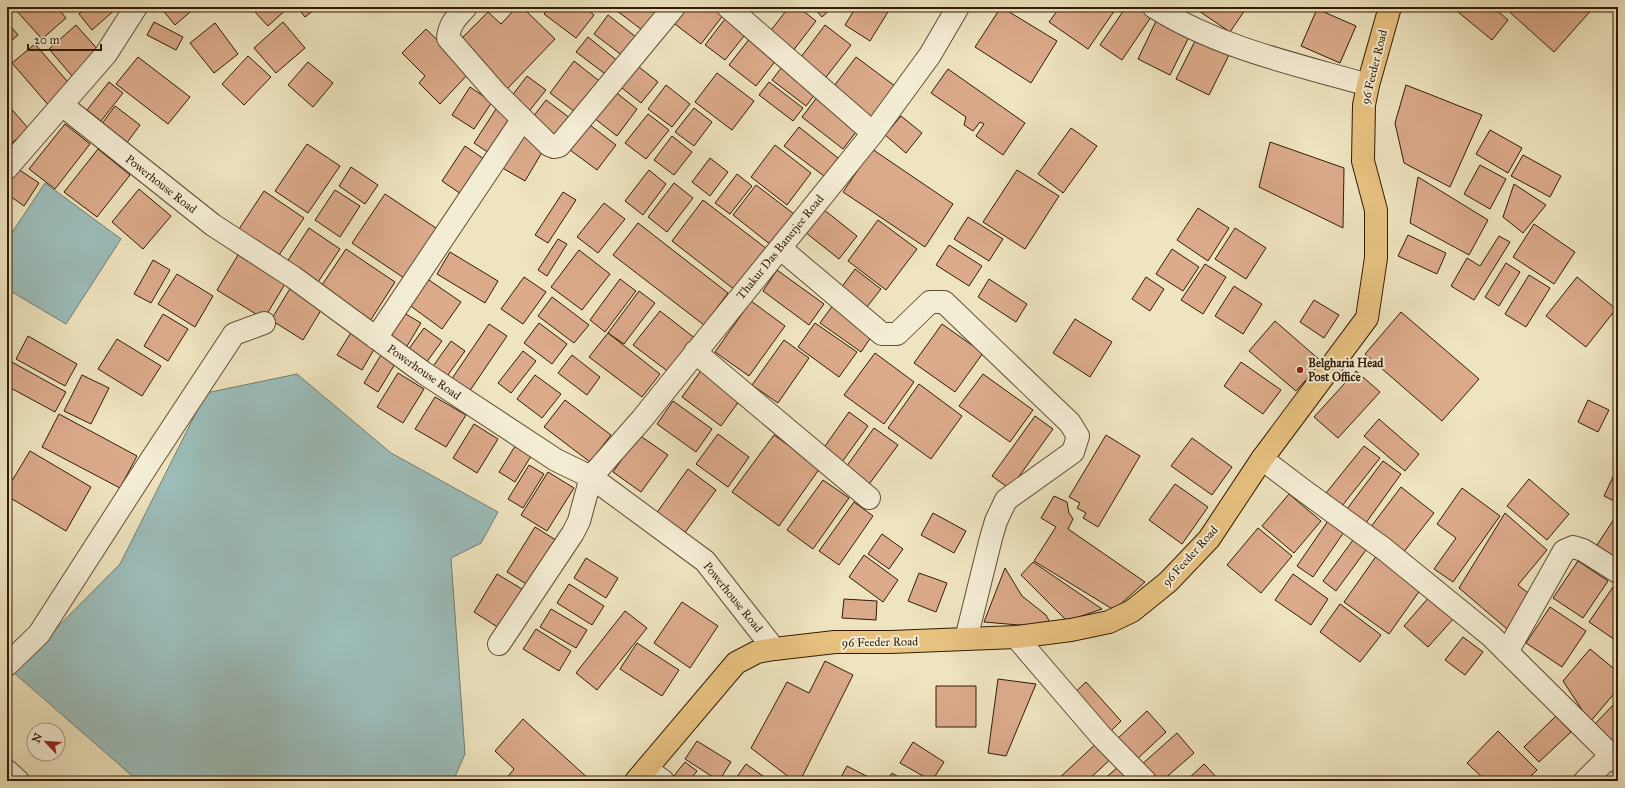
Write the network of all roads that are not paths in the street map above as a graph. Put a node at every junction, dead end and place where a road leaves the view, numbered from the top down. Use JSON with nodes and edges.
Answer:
{"nodes":[{"id":1,"x":136,"y":7,"type":"edge"},
{"id":2,"x":466,"y":7,"type":"edge"},
{"id":3,"x":674,"y":7,"type":"edge"},
{"id":4,"x":728,"y":7,"type":"edge"},
{"id":5,"x":958,"y":7,"type":"edge"},
{"id":6,"x":1154,"y":7,"type":"edge"},
{"id":7,"x":1390,"y":7,"type":"edge"},
{"id":8,"x":1368,"y":85,"type":"junction"},
{"id":9,"x":62,"y":106,"type":"junction"},
{"id":10,"x":522,"y":120,"type":"junction"},
{"id":11,"x":873,"y":133,"type":"junction"},
{"id":12,"x":7,"y":168,"type":"edge"},
{"id":13,"x":780,"y":248,"type":"junction"},
{"id":14,"x":264,"y":323,"type":"dead end"},
{"id":15,"x":376,"y":338,"type":"junction"},
{"id":16,"x":695,"y":352,"type":"junction"},
{"id":17,"x":1262,"y":458,"type":"junction"},
{"id":18,"x":591,"y":477,"type":"junction"},
{"id":19,"x":869,"y":498,"type":"dead end"},
{"id":20,"x":1618,"y":572,"type":"edge"},
{"id":21,"x":1016,"y":637,"type":"junction"},
{"id":22,"x":966,"y":639,"type":"junction"},
{"id":23,"x":499,"y":644,"type":"dead end"},
{"id":24,"x":774,"y":649,"type":"junction"},
{"id":25,"x":1507,"y":652,"type":"junction"},
{"id":26,"x":7,"y":665,"type":"edge"},
{"id":27,"x":1615,"y":758,"type":"edge"},
{"id":28,"x":7,"y":771,"type":"edge"},
{"id":29,"x":648,"y":777,"type":"edge"},
{"id":30,"x":18,"y":781,"type":"edge"},
{"id":31,"x":1145,"y":781,"type":"edge"},
{"id":32,"x":1585,"y":781,"type":"edge"}],
"edges":[{"from":1,"to":9,"type":"street"},
{"from":2,"to":10,"type":"street"},
{"from":3,"to":10,"type":"street"},
{"from":4,"to":11,"type":"street"},
{"from":5,"to":11,"type":"street","name":"Thakur Das Banerjee Road"},
{"from":6,"to":8,"type":"street"},
{"from":7,"to":8,"type":"main road","name":"96 Feeder Road"},
{"from":8,"to":17,"type":"main road","name":"96 Feeder Road"},
{"from":9,"to":12,"type":"street"},
{"from":9,"to":15,"type":"street","name":"Powerhouse Road"},
{"from":10,"to":15,"type":"street"},
{"from":11,"to":13,"type":"street","name":"Thakur Das Banerjee Road"},
{"from":13,"to":16,"type":"street","name":"Thakur Das Banerjee Road"},
{"from":13,"to":22,"type":"street"},
{"from":14,"to":26,"type":"street"},
{"from":15,"to":18,"type":"street","name":"Powerhouse Road"},
{"from":16,"to":18,"type":"street","name":"Thakur Das Banerjee Road"},
{"from":16,"to":19,"type":"street"},
{"from":17,"to":21,"type":"main road","name":"96 Feeder Road"},
{"from":17,"to":25,"type":"street"},
{"from":18,"to":23,"type":"street"},
{"from":18,"to":24,"type":"street","name":"Powerhouse Road"},
{"from":20,"to":25,"type":"street"},
{"from":21,"to":22,"type":"main road","name":"96 Feeder Road"},
{"from":21,"to":31,"type":"street"},
{"from":22,"to":24,"type":"main road","name":"96 Feeder Road"},
{"from":24,"to":29,"type":"main road","name":"96 Feeder Road"},
{"from":25,"to":27,"type":"street"},
{"from":27,"to":32,"type":"street"},
{"from":28,"to":30,"type":"street"}]}
